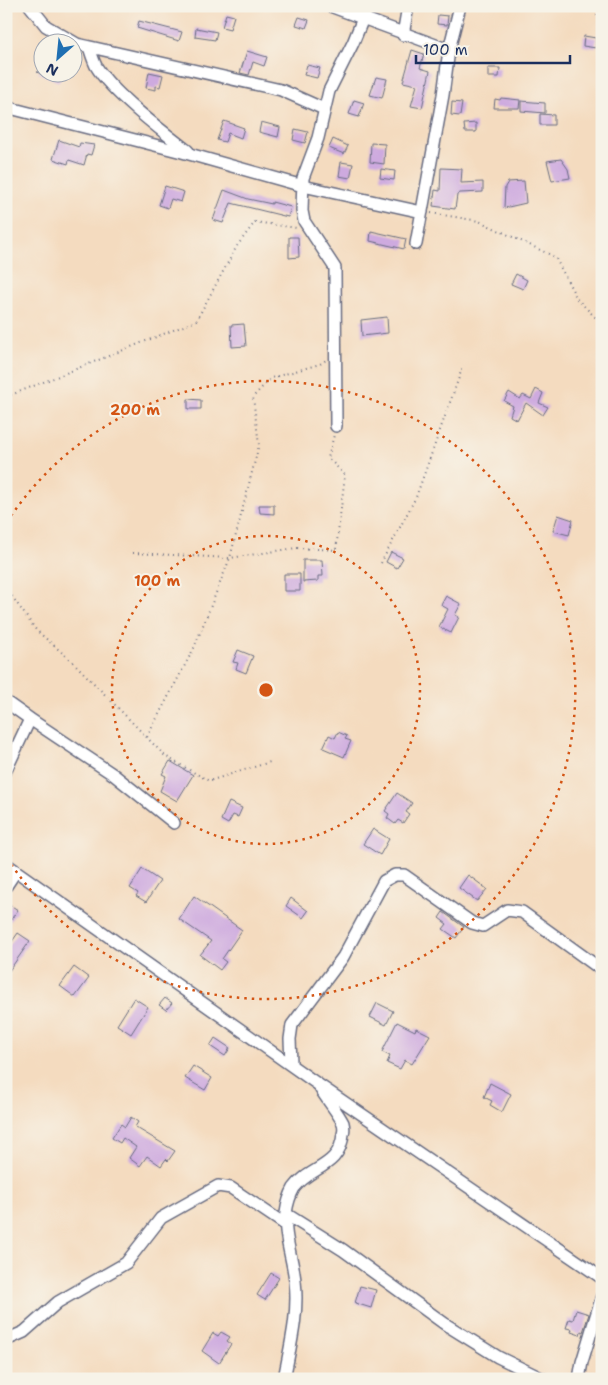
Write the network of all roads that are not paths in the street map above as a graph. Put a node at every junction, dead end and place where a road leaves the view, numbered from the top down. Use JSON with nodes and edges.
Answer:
{"nodes":[{"id":1,"x":30,"y":6,"type":"edge"},
{"id":2,"x":330,"y":6,"type":"edge"},
{"id":3,"x":368,"y":6,"type":"edge"},
{"id":4,"x":408,"y":6,"type":"edge"},
{"id":5,"x":460,"y":6,"type":"edge"},
{"id":6,"x":363,"y":20,"type":"junction"},
{"id":7,"x":404,"y":35,"type":"junction"},
{"id":8,"x":89,"y":47,"type":"junction"},
{"id":9,"x":449,"y":50,"type":"junction"},
{"id":10,"x":6,"y":107,"type":"edge"},
{"id":11,"x":324,"y":109,"type":"junction"},
{"id":12,"x":192,"y":154,"type":"junction"},
{"id":13,"x":303,"y":186,"type":"junction"},
{"id":14,"x":422,"y":212,"type":"junction"},
{"id":15,"x":416,"y":244,"type":"dead end"},
{"id":16,"x":336,"y":426,"type":"road end"},
{"id":17,"x":6,"y":702,"type":"edge"},
{"id":18,"x":30,"y":719,"type":"junction"},
{"id":19,"x":6,"y":770,"type":"edge"},
{"id":20,"x":174,"y":823,"type":"dead end"},
{"id":21,"x":6,"y":864,"type":"edge"},
{"id":22,"x":16,"y":871,"type":"junction"},
{"id":23,"x":6,"y":886,"type":"edge"},
{"id":24,"x":602,"y":970,"type":"edge"},
{"id":25,"x":292,"y":1063,"type":"junction"},
{"id":26,"x":316,"y":1083,"type":"junction"},
{"id":27,"x":286,"y":1219,"type":"junction"},
{"id":28,"x":602,"y":1278,"type":"edge"},
{"id":29,"x":602,"y":1296,"type":"edge"},
{"id":30,"x":6,"y":1340,"type":"edge"},
{"id":31,"x":284,"y":1379,"type":"edge"},
{"id":32,"x":543,"y":1379,"type":"edge"},
{"id":33,"x":579,"y":1379,"type":"edge"}],
"edges":[{"from":1,"to":8,"type":"street"},
{"from":2,"to":6,"type":"street"},
{"from":3,"to":6,"type":"street"},
{"from":4,"to":7,"type":"street"},
{"from":5,"to":9,"type":"street"},
{"from":6,"to":7,"type":"street"},
{"from":6,"to":11,"type":"street"},
{"from":7,"to":9,"type":"street"},
{"from":8,"to":11,"type":"street"},
{"from":8,"to":12,"type":"street"},
{"from":9,"to":14,"type":"street"},
{"from":10,"to":12,"type":"street"},
{"from":11,"to":13,"type":"street"},
{"from":12,"to":13,"type":"street"},
{"from":13,"to":14,"type":"street"},
{"from":13,"to":16,"type":"street"},
{"from":14,"to":15,"type":"street"},
{"from":17,"to":18,"type":"street"},
{"from":18,"to":19,"type":"street"},
{"from":18,"to":20,"type":"street"},
{"from":21,"to":22,"type":"street"},
{"from":22,"to":23,"type":"street"},
{"from":22,"to":25,"type":"street"},
{"from":24,"to":25,"type":"street"},
{"from":25,"to":26,"type":"street"},
{"from":26,"to":27,"type":"street"},
{"from":26,"to":28,"type":"street"},
{"from":27,"to":30,"type":"street"},
{"from":27,"to":31,"type":"street"},
{"from":27,"to":32,"type":"street"},
{"from":29,"to":33,"type":"street"}]}
